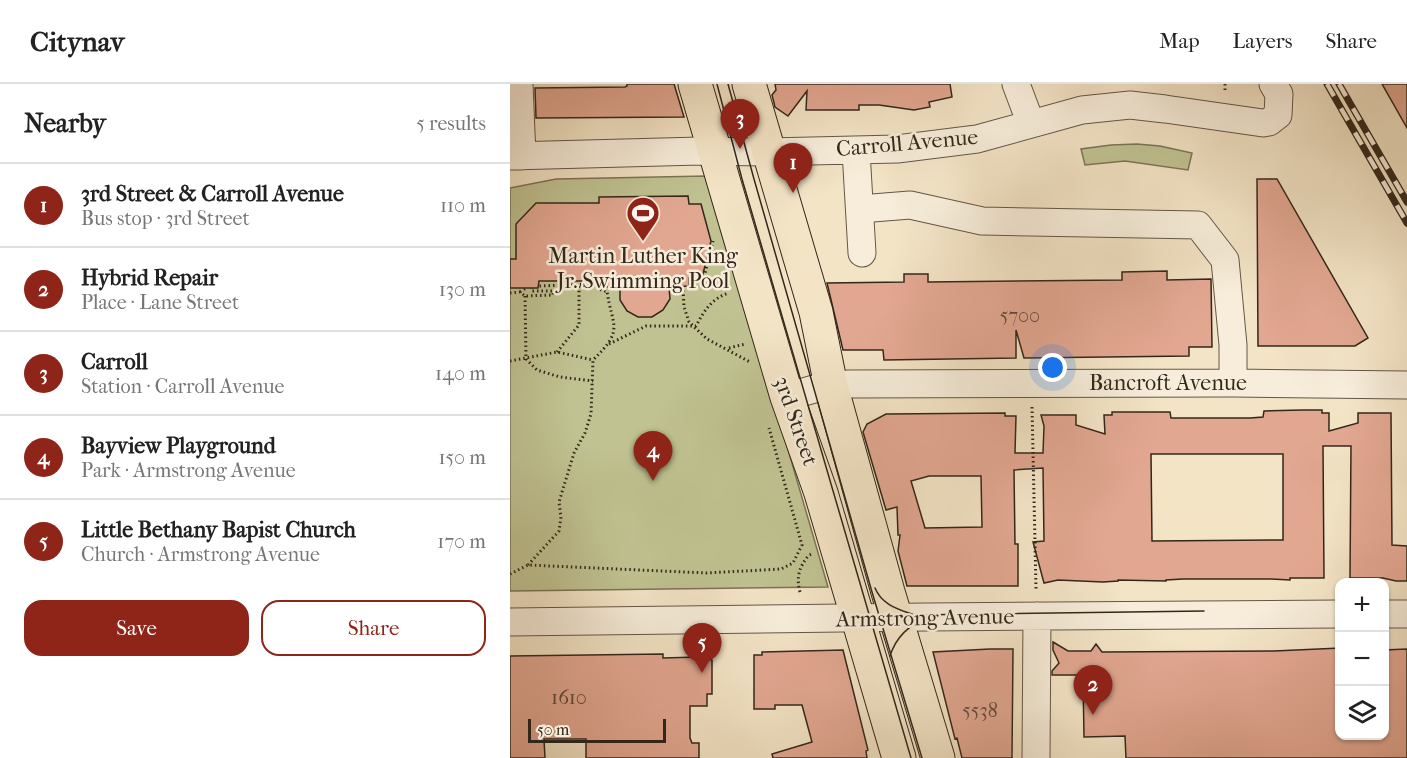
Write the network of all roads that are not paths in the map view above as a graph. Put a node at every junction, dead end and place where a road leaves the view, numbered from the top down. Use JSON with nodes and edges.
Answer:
{"nodes":[{"id":1,"x":519,"y":84,"type":"edge"},
{"id":2,"x":695,"y":84,"type":"edge"},
{"id":3,"x":749,"y":84,"type":"edge"},
{"id":4,"x":1016,"y":84,"type":"edge"},
{"id":5,"x":1273,"y":84,"type":"edge"},
{"id":6,"x":1031,"y":124,"type":"junction"},
{"id":7,"x":715,"y":151,"type":"junction"},
{"id":8,"x":856,"y":151,"type":"junction"},
{"id":9,"x":768,"y":152,"type":"junction"},
{"id":10,"x":516,"y":156,"type":"edge"},
{"id":11,"x":860,"y":209,"type":"junction"},
{"id":12,"x":862,"y":253,"type":"dead end"},
{"id":13,"x":1233,"y":382,"type":"junction"},
{"id":14,"x":1407,"y":385,"type":"edge"},
{"id":15,"x":831,"y":386,"type":"junction"},
{"id":16,"x":787,"y":397,"type":"junction"},
{"id":17,"x":1335,"y":614,"type":"edge"},
{"id":18,"x":1389,"y":614,"type":"edge"},
{"id":19,"x":1407,"y":614,"type":"edge"},
{"id":20,"x":1036,"y":616,"type":"junction"},
{"id":21,"x":858,"y":618,"type":"junction"},
{"id":22,"x":896,"y":618,"type":"junction"},
{"id":23,"x":510,"y":622,"type":"edge"},
{"id":24,"x":899,"y":758,"type":"edge"},
{"id":25,"x":938,"y":758,"type":"edge"},
{"id":26,"x":1036,"y":758,"type":"edge"}],
"edges":[{"from":1,"to":10,"type":"street"},
{"from":2,"to":7,"type":"main road","name":"3rd Street"},
{"from":3,"to":9,"type":"main road","name":"3rd Street"},
{"from":4,"to":6,"type":"street"},
{"from":5,"to":6,"type":"street","name":"Carroll Avenue"},
{"from":6,"to":8,"type":"street","name":"Carroll Avenue"},
{"from":7,"to":9,"type":"street","name":"Carroll Avenue"},
{"from":7,"to":10,"type":"street","name":"Carroll Avenue"},
{"from":7,"to":16,"type":"main road","name":"3rd Street"},
{"from":8,"to":9,"type":"street","name":"Carroll Avenue"},
{"from":8,"to":11,"type":"street"},
{"from":9,"to":15,"type":"main road","name":"3rd Street"},
{"from":11,"to":12,"type":"street"},
{"from":11,"to":13,"type":"street"},
{"from":13,"to":14,"type":"street","name":"Bancroft Avenue"},
{"from":13,"to":15,"type":"street","name":"Bancroft Avenue"},
{"from":15,"to":16,"type":"street","name":"Bancroft Avenue"},
{"from":15,"to":22,"type":"main road","name":"3rd Street"},
{"from":16,"to":21,"type":"main road","name":"3rd Street"},
{"from":17,"to":20,"type":"street","name":"Armstrong Avenue"},
{"from":18,"to":19,"type":"street"},
{"from":20,"to":22,"type":"street","name":"Armstrong Avenue"},
{"from":20,"to":26,"type":"street"},
{"from":21,"to":22,"type":"street","name":"Armstrong Avenue"},
{"from":21,"to":23,"type":"street","name":"Armstrong Avenue"},
{"from":21,"to":24,"type":"main road","name":"3rd Street"},
{"from":22,"to":25,"type":"main road","name":"3rd Street"}]}
